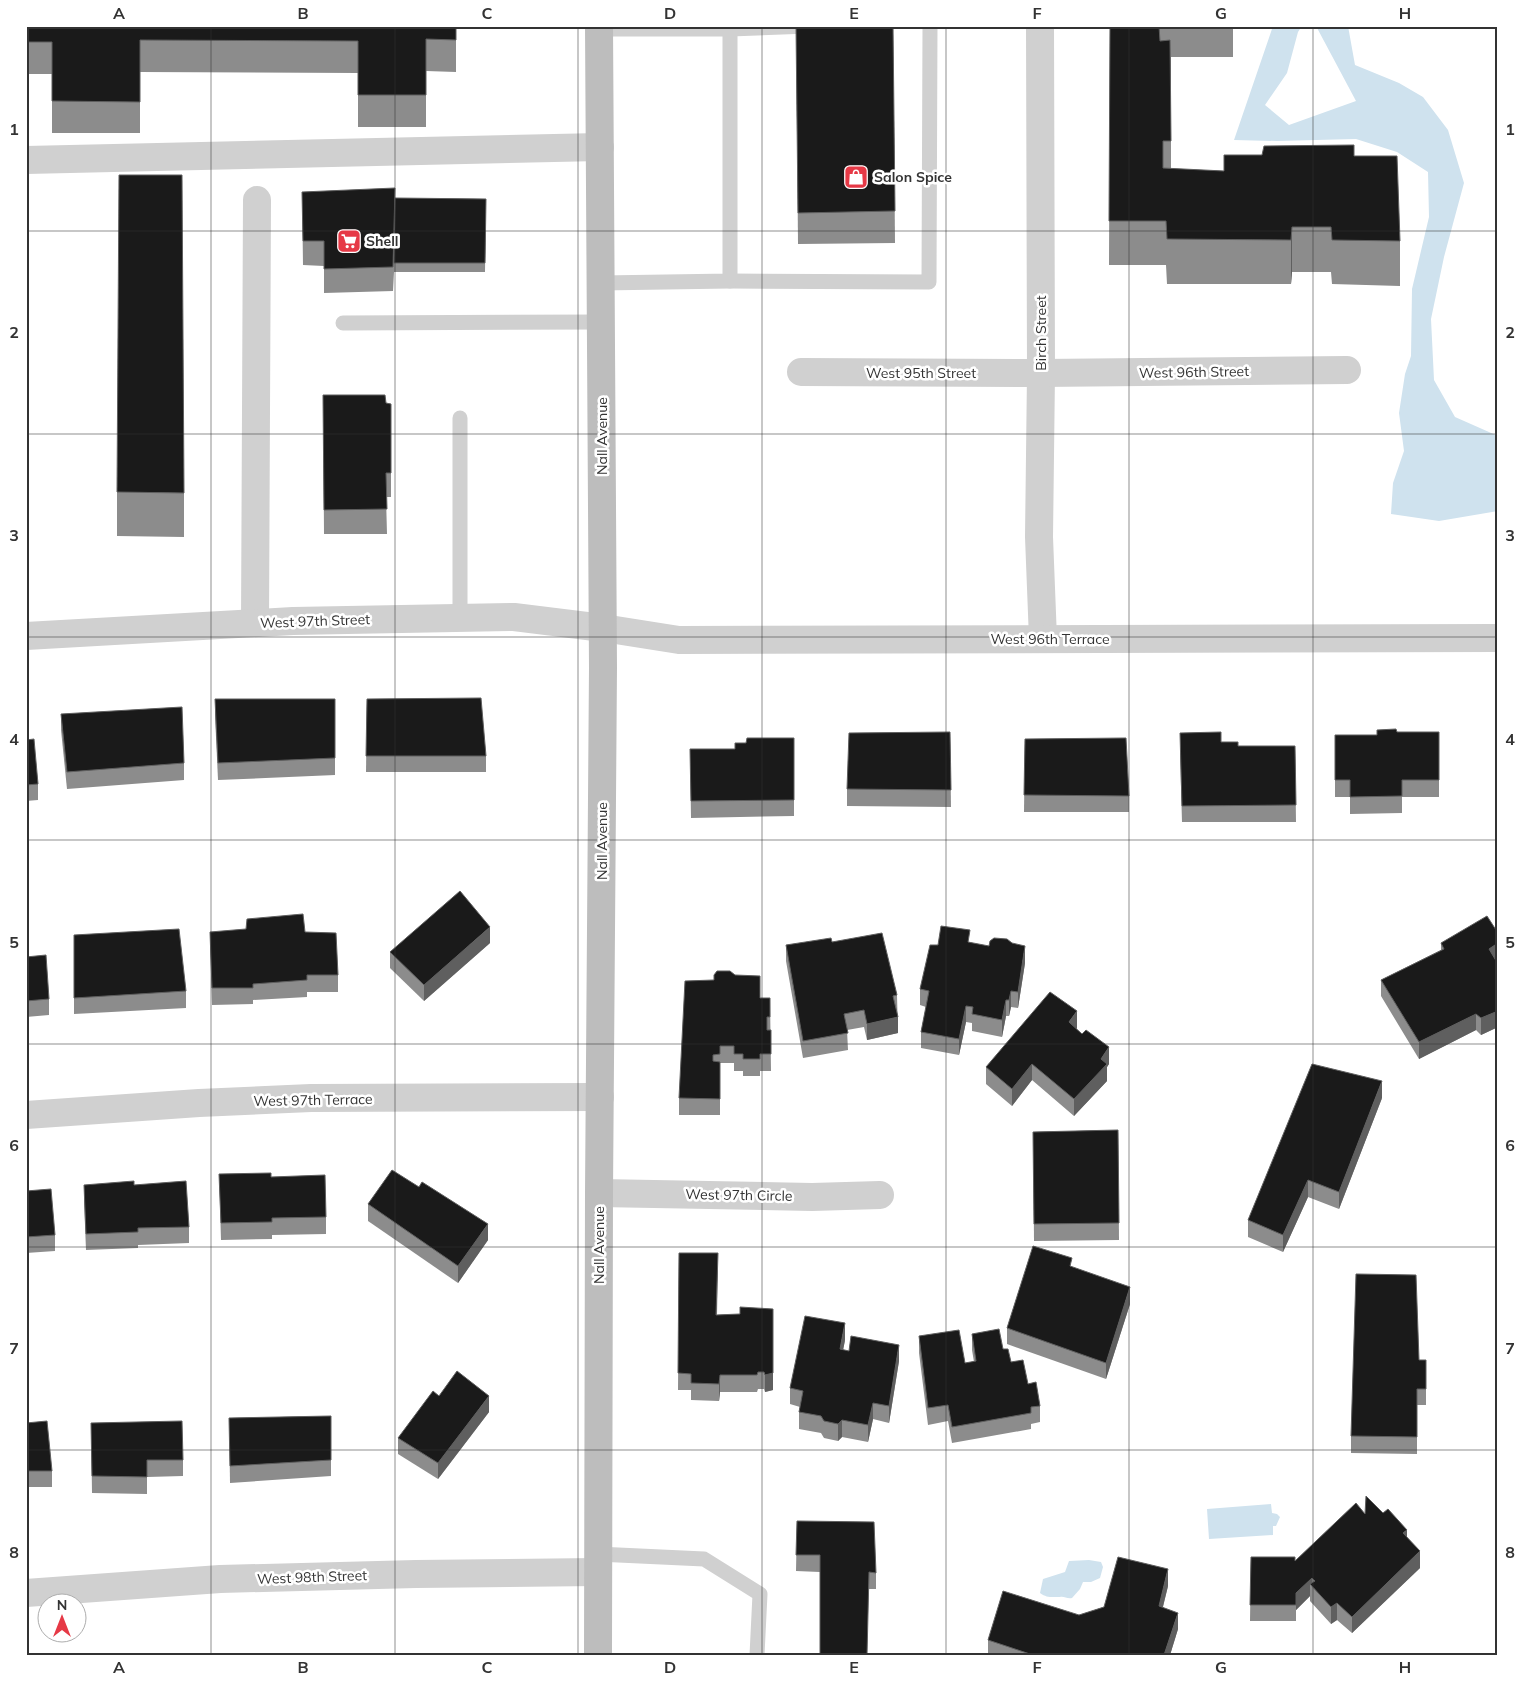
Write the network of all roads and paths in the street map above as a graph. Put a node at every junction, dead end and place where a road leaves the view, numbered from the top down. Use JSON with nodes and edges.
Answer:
{"nodes":[{"id":1,"x":809,"y":26,"type":"edge"},
{"id":2,"x":930,"y":26,"type":"edge"},
{"id":3,"x":1040,"y":26,"type":"edge"},
{"id":4,"x":599,"y":27,"type":"edge"},
{"id":5,"x":730,"y":28,"type":"edge"},
{"id":6,"x":600,"y":147,"type":"junction"},
{"id":7,"x":26,"y":160,"type":"edge"},
{"id":8,"x":257,"y":200,"type":"dead end"},
{"id":9,"x":730,"y":281,"type":"junction"},
{"id":10,"x":601,"y":283,"type":"junction"},
{"id":11,"x":601,"y":322,"type":"junction"},
{"id":12,"x":343,"y":323,"type":"dead end"},
{"id":13,"x":1346,"y":370,"type":"dead end"},
{"id":14,"x":801,"y":372,"type":"dead end"},
{"id":15,"x":1041,"y":374,"type":"junction"},
{"id":16,"x":460,"y":418,"type":"dead end"},
{"id":17,"x":460,"y":617,"type":"junction"},
{"id":18,"x":255,"y":624,"type":"junction"},
{"id":19,"x":603,"y":628,"type":"junction"},
{"id":20,"x":26,"y":636,"type":"edge"},
{"id":21,"x":1498,"y":638,"type":"edge"},
{"id":22,"x":1043,"y":639,"type":"junction"},
{"id":23,"x":600,"y":1097,"type":"junction"},
{"id":24,"x":26,"y":1115,"type":"edge"},
{"id":25,"x":599,"y":1193,"type":"junction"},
{"id":26,"x":880,"y":1195,"type":"dead end"},
{"id":27,"x":597,"y":1563,"type":"junction"},
{"id":28,"x":26,"y":1594,"type":"edge"},
{"id":29,"x":598,"y":1655,"type":"edge"},
{"id":30,"x":757,"y":1655,"type":"edge"}],
"edges":[{"from":1,"to":5,"type":"lane"},
{"from":2,"to":9,"type":"lane"},
{"from":3,"to":15,"type":"street","name":"Birch Street"},
{"from":4,"to":5,"type":"lane"},
{"from":4,"to":6,"type":"main road","name":"Nall Avenue"},
{"from":5,"to":9,"type":"lane"},
{"from":6,"to":7,"type":"street"},
{"from":6,"to":10,"type":"main road","name":"Nall Avenue"},
{"from":8,"to":18,"type":"street"},
{"from":9,"to":10,"type":"lane"},
{"from":10,"to":11,"type":"main road","name":"Nall Avenue"},
{"from":11,"to":12,"type":"lane"},
{"from":11,"to":19,"type":"main road","name":"Nall Avenue"},
{"from":13,"to":15,"type":"street","name":"West 96th Street"},
{"from":14,"to":15,"type":"street","name":"West 95th Street"},
{"from":15,"to":22,"type":"street","name":"Birch Street"},
{"from":16,"to":17,"type":"lane"},
{"from":17,"to":18,"type":"street","name":"West 97th Street"},
{"from":17,"to":19,"type":"street","name":"West 97th Street"},
{"from":18,"to":20,"type":"street","name":"West 97th Street"},
{"from":19,"to":22,"type":"street","name":"West 96th Terrace"},
{"from":19,"to":23,"type":"main road","name":"Nall Avenue"},
{"from":21,"to":22,"type":"street","name":"West 96th Terrace"},
{"from":23,"to":24,"type":"street","name":"West 97th Terrace"},
{"from":23,"to":25,"type":"main road","name":"Nall Avenue"},
{"from":25,"to":26,"type":"street","name":"West 97th Circle"},
{"from":25,"to":27,"type":"main road","name":"Nall Avenue"},
{"from":27,"to":28,"type":"street","name":"West 98th Street"},
{"from":27,"to":29,"type":"main road","name":"Nall Avenue"},
{"from":27,"to":30,"type":"lane"}]}
